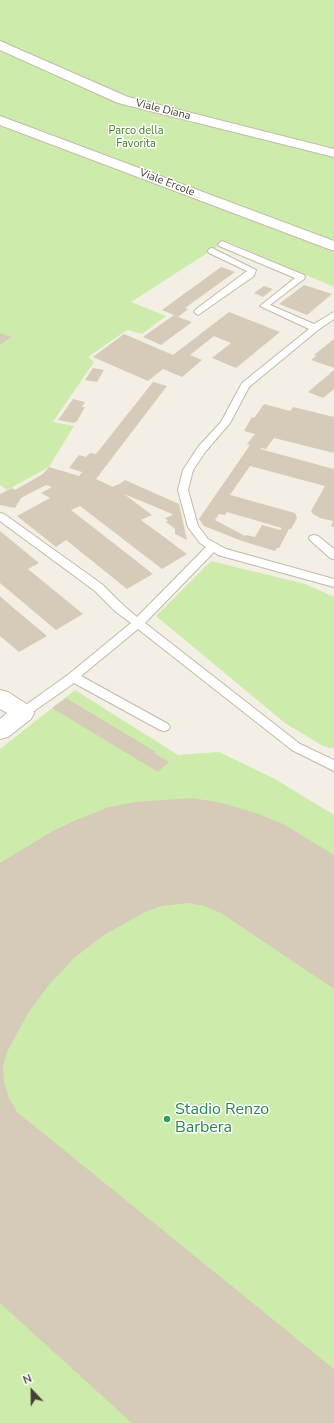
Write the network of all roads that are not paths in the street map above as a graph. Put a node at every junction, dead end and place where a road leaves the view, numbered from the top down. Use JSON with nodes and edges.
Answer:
{"nodes":[{"id":1,"x":0,"y":45,"type":"edge"},
{"id":2,"x":0,"y":120,"type":"edge"},
{"id":3,"x":334,"y":152,"type":"edge"},
{"id":4,"x":222,"y":244,"type":"dead end"},
{"id":5,"x":334,"y":246,"type":"edge"},
{"id":6,"x":212,"y":251,"type":"dead end"},
{"id":7,"x":198,"y":312,"type":"dead end"},
{"id":8,"x":334,"y":315,"type":"edge"},
{"id":9,"x":315,"y":328,"type":"junction"},
{"id":10,"x":0,"y":516,"type":"edge"},
{"id":11,"x":314,"y":538,"type":"dead end"},
{"id":12,"x":213,"y":546,"type":"junction"},
{"id":13,"x":334,"y":555,"type":"edge"},
{"id":14,"x":334,"y":583,"type":"edge"},
{"id":15,"x":138,"y":623,"type":"junction"},
{"id":16,"x":73,"y":676,"type":"junction"},
{"id":17,"x":0,"y":698,"type":"edge"},
{"id":18,"x":23,"y":713,"type":"junction"},
{"id":19,"x":164,"y":727,"type":"dead end"},
{"id":20,"x":0,"y":731,"type":"edge"},
{"id":21,"x":334,"y":766,"type":"edge"}],
"edges":[{"from":1,"to":3,"type":"street","name":"Viale Diana"},
{"from":2,"to":5,"type":"street","name":"Viale Ercole"},
{"from":4,"to":9,"type":"lane"},
{"from":6,"to":7,"type":"lane"},
{"from":8,"to":9,"type":"lane"},
{"from":9,"to":12,"type":"lane"},
{"from":10,"to":15,"type":"lane"},
{"from":11,"to":13,"type":"lane"},
{"from":12,"to":14,"type":"lane"},
{"from":12,"to":15,"type":"lane"},
{"from":15,"to":16,"type":"lane"},
{"from":15,"to":21,"type":"lane"},
{"from":16,"to":18,"type":"lane"},
{"from":16,"to":19,"type":"lane"},
{"from":17,"to":18,"type":"street"},
{"from":18,"to":20,"type":"street"}]}
